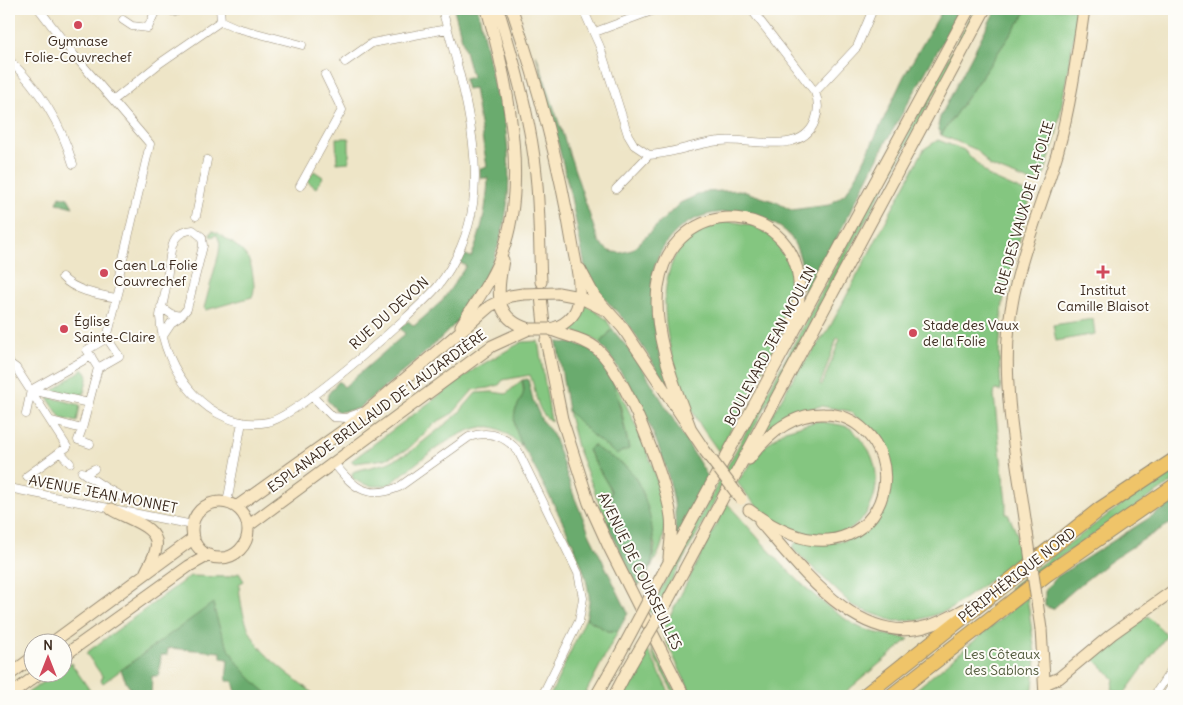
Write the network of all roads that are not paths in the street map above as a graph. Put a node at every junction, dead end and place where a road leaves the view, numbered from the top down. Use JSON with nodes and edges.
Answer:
{"nodes":[{"id":1,"x":39,"y":9,"type":"edge"},
{"id":2,"x":161,"y":9,"type":"edge"},
{"id":3,"x":166,"y":9,"type":"edge"},
{"id":4,"x":182,"y":9,"type":"edge"},
{"id":5,"x":220,"y":9,"type":"edge"},
{"id":6,"x":442,"y":9,"type":"edge"},
{"id":7,"x":486,"y":9,"type":"edge"},
{"id":8,"x":498,"y":9,"type":"edge"},
{"id":9,"x":512,"y":9,"type":"edge"},
{"id":10,"x":583,"y":9,"type":"edge"},
{"id":11,"x":657,"y":9,"type":"edge"},
{"id":12,"x":751,"y":9,"type":"edge"},
{"id":13,"x":873,"y":9,"type":"edge"},
{"id":14,"x":969,"y":9,"type":"edge"},
{"id":15,"x":985,"y":9,"type":"edge"},
{"id":16,"x":1084,"y":9,"type":"edge"},
{"id":17,"x":123,"y":20,"type":"dead end"},
{"id":18,"x":221,"y":21,"type":"junction"},
{"id":19,"x":447,"y":29,"type":"junction"},
{"id":20,"x":595,"y":32,"type":"junction"},
{"id":21,"x":302,"y":45,"type":"dead end"},
{"id":22,"x":9,"y":60,"type":"edge"},
{"id":23,"x":345,"y":62,"type":"dead end"},
{"id":24,"x":325,"y":75,"type":"dead end"},
{"id":25,"x":815,"y":92,"type":"junction"},
{"id":26,"x":114,"y":100,"type":"junction"},
{"id":27,"x":649,"y":155,"type":"junction"},
{"id":28,"x":207,"y":160,"type":"dead end"},
{"id":29,"x":73,"y":164,"type":"dead end"},
{"id":30,"x":300,"y":186,"type":"dead end"},
{"id":31,"x":616,"y":189,"type":"dead end"},
{"id":32,"x":196,"y":216,"type":"dead end"},
{"id":33,"x":507,"y":239,"type":"junction"},
{"id":34,"x":575,"y":258,"type":"junction"},
{"id":35,"x":62,"y":277,"type":"dead end"},
{"id":36,"x":540,"y":282,"type":"dead end"},
{"id":37,"x":541,"y":296,"type":"dead end"},
{"id":38,"x":579,"y":297,"type":"junction"},
{"id":39,"x":117,"y":298,"type":"junction"},
{"id":40,"x":499,"y":300,"type":"junction"},
{"id":41,"x":161,"y":307,"type":"junction"},
{"id":42,"x":609,"y":313,"type":"junction"},
{"id":43,"x":181,"y":316,"type":"junction"},
{"id":44,"x":526,"y":329,"type":"junction"},
{"id":45,"x":550,"y":331,"type":"junction"},
{"id":46,"x":456,"y":334,"type":"junction"},
{"id":47,"x":163,"y":335,"type":"junction"},
{"id":48,"x":107,"y":338,"type":"junction"},
{"id":49,"x":90,"y":356,"type":"junction"},
{"id":50,"x":781,"y":357,"type":"junction"},
{"id":51,"x":9,"y":363,"type":"edge"},
{"id":52,"x":98,"y":368,"type":"junction"},
{"id":53,"x":31,"y":390,"type":"junction"},
{"id":54,"x":312,"y":396,"type":"junction"},
{"id":55,"x":89,"y":403,"type":"junction"},
{"id":56,"x":370,"y":409,"type":"junction"},
{"id":57,"x":26,"y":414,"type":"dead end"},
{"id":58,"x":52,"y":421,"type":"junction"},
{"id":59,"x":242,"y":422,"type":"junction"},
{"id":60,"x":690,"y":427,"type":"junction"},
{"id":61,"x":82,"y":429,"type":"junction"},
{"id":62,"x":78,"y":440,"type":"junction"},
{"id":63,"x":90,"y":444,"type":"dead end"},
{"id":64,"x":67,"y":447,"type":"junction"},
{"id":65,"x":60,"y":452,"type":"junction"},
{"id":66,"x":1174,"y":460,"type":"edge"},
{"id":67,"x":333,"y":462,"type":"junction"},
{"id":68,"x":94,"y":469,"type":"dead end"},
{"id":69,"x":87,"y":475,"type":"junction"},
{"id":70,"x":27,"y":476,"type":"dead end"},
{"id":71,"x":1174,"y":486,"type":"edge"},
{"id":72,"x":9,"y":488,"type":"edge"},
{"id":73,"x":726,"y":490,"type":"junction"},
{"id":74,"x":129,"y":501,"type":"dead end"},
{"id":75,"x":231,"y":505,"type":"junction"},
{"id":76,"x":111,"y":509,"type":"junction"},
{"id":77,"x":749,"y":510,"type":"junction"},
{"id":78,"x":193,"y":525,"type":"junction"},
{"id":79,"x":248,"y":526,"type":"junction"},
{"id":80,"x":194,"y":538,"type":"junction"},
{"id":81,"x":209,"y":555,"type":"junction"},
{"id":82,"x":668,"y":563,"type":"junction"},
{"id":83,"x":143,"y":577,"type":"junction"},
{"id":84,"x":1174,"y":590,"type":"edge"},
{"id":85,"x":986,"y":599,"type":"junction"},
{"id":86,"x":67,"y":632,"type":"edge"},
{"id":87,"x":72,"y":650,"type":"edge"},
{"id":88,"x":22,"y":665,"type":"edge"},
{"id":89,"x":1174,"y":666,"type":"edge"},
{"id":90,"x":9,"y":675,"type":"edge"},
{"id":91,"x":28,"y":682,"type":"edge"},
{"id":92,"x":1174,"y":683,"type":"edge"},
{"id":93,"x":1045,"y":690,"type":"edge"},
{"id":94,"x":9,"y":696,"type":"edge"},
{"id":95,"x":542,"y":696,"type":"edge"},
{"id":96,"x":596,"y":696,"type":"edge"},
{"id":97,"x":614,"y":696,"type":"edge"},
{"id":98,"x":684,"y":696,"type":"edge"},
{"id":99,"x":864,"y":696,"type":"edge"},
{"id":100,"x":891,"y":696,"type":"edge"},
{"id":101,"x":1154,"y":696,"type":"edge"},
{"id":102,"x":1166,"y":696,"type":"edge"}],
"edges":[{"from":1,"to":26,"type":"street"},
{"from":2,"to":17,"type":"street"},
{"from":3,"to":4,"type":"street"},
{"from":5,"to":18,"type":"street"},
{"from":6,"to":19,"type":"street","name":"RUE DU DEVON"},
{"from":7,"to":33,"type":"main road"},
{"from":8,"to":36,"type":"main road"},
{"from":9,"to":34,"type":"main road"},
{"from":10,"to":20,"type":"street"},
{"from":11,"to":20,"type":"street"},
{"from":12,"to":25,"type":"street"},
{"from":13,"to":25,"type":"street"},
{"from":14,"to":50,"type":"main road","name":"BOULEVARD JEAN MOULIN"},
{"from":15,"to":73,"type":"main road"},
{"from":16,"to":93,"type":"main road","name":"RUE DES VAUX DE LA FOLIE","bridge":true},
{"from":18,"to":21,"type":"street"},
{"from":18,"to":26,"type":"street"},
{"from":19,"to":23,"type":"street"},
{"from":19,"to":54,"type":"street","name":"RUE DU DEVON"},
{"from":20,"to":27,"type":"street"},
{"from":22,"to":29,"type":"street"},
{"from":24,"to":30,"type":"street"},
{"from":25,"to":27,"type":"street"},
{"from":26,"to":39,"type":"street"},
{"from":27,"to":31,"type":"street"},
{"from":28,"to":32,"type":"street"},
{"from":33,"to":40,"type":"main road"},
{"from":33,"to":46,"type":"main road"},
{"from":34,"to":38,"type":"main road"},
{"from":34,"to":42,"type":"main road"},
{"from":35,"to":39,"type":"street"},
{"from":37,"to":45,"type":"main road","name":"AVENUE DE COURSEULLES"},
{"from":38,"to":40,"type":"main road","bridge":true},
{"from":38,"to":42,"type":"main road"},
{"from":38,"to":45,"type":"main road"},
{"from":39,"to":48,"type":"street"},
{"from":40,"to":44,"type":"main road"},
{"from":40,"to":46,"type":"main road","name":"ESPLANADE BRILLAUD DE LAUJARDIÈRE"},
{"from":41,"to":43,"type":"street"},
{"from":41,"to":43,"type":"street"},
{"from":41,"to":47,"type":"street"},
{"from":42,"to":60,"type":"main road"},
{"from":43,"to":47,"type":"street"},
{"from":44,"to":45,"type":"main road","bridge":true},
{"from":44,"to":67,"type":"main road","name":"ESPLANADE BRILLAUD DE LAUJARDIÈRE"},
{"from":45,"to":82,"type":"main road"},
{"from":45,"to":98,"type":"main road","name":"AVENUE DE COURSEULLES"},
{"from":46,"to":56,"type":"main road","name":"ESPLANADE BRILLAUD DE LAUJARDIÈRE"},
{"from":47,"to":59,"type":"street"},
{"from":48,"to":49,"type":"street"},
{"from":48,"to":52,"type":"street"},
{"from":49,"to":52,"type":"street"},
{"from":49,"to":53,"type":"street"},
{"from":50,"to":60,"type":"main road"},
{"from":50,"to":82,"type":"main road","name":"BOULEVARD JEAN MOULIN"},
{"from":51,"to":53,"type":"street"},
{"from":52,"to":55,"type":"street"},
{"from":53,"to":55,"type":"street"},
{"from":53,"to":57,"type":"street"},
{"from":53,"to":58,"type":"street"},
{"from":54,"to":56,"type":"street"},
{"from":54,"to":59,"type":"street","name":"RUE DU DEVON"},
{"from":55,"to":61,"type":"street"},
{"from":56,"to":75,"type":"main road","name":"ESPLANADE BRILLAUD DE LAUJARDIÈRE"},
{"from":58,"to":61,"type":"street"},
{"from":58,"to":64,"type":"street"},
{"from":59,"to":75,"type":"street"},
{"from":60,"to":77,"type":"main road","bridge":true},
{"from":61,"to":62,"type":"street"},
{"from":62,"to":63,"type":"street"},
{"from":62,"to":64,"type":"street"},
{"from":64,"to":65,"type":"street"},
{"from":65,"to":69,"type":"street"},
{"from":65,"to":70,"type":"street"},
{"from":66,"to":85,"type":"highway","name":"PÉRIPHÉRIQUE NORD"},
{"from":67,"to":79,"type":"main road","name":"ESPLANADE BRILLAUD DE LAUJARDIÈRE"},
{"from":67,"to":95,"type":"street"},
{"from":68,"to":69,"type":"street"},
{"from":69,"to":74,"type":"street"},
{"from":71,"to":100,"type":"highway","name":"PÉRIPHÉRIQUE NORD"},
{"from":72,"to":76,"type":"street","name":"AVENUE JEAN MONNET"},
{"from":73,"to":77,"type":"main road"},
{"from":73,"to":97,"type":"main road","bridge":true},
{"from":75,"to":78,"type":"main road"},
{"from":75,"to":79,"type":"main road"},
{"from":76,"to":78,"type":"street","name":"AVENUE JEAN MONNET"},
{"from":76,"to":83,"type":"main road"},
{"from":77,"to":85,"type":"main road"},
{"from":78,"to":80,"type":"main road"},
{"from":79,"to":81,"type":"main road"},
{"from":80,"to":81,"type":"main road"},
{"from":80,"to":83,"type":"main road"},
{"from":81,"to":87,"type":"main road"},
{"from":82,"to":96,"type":"main road","name":"BOULEVARD JEAN MOULIN","bridge":true},
{"from":83,"to":86,"type":"main road"},
{"from":84,"to":93,"type":"main road"},
{"from":85,"to":99,"type":"highway","name":"PÉRIPHÉRIQUE NORD"},
{"from":88,"to":90,"type":"main road"},
{"from":89,"to":101,"type":"street"},
{"from":91,"to":94,"type":"main road"},
{"from":92,"to":102,"type":"street"}]}
